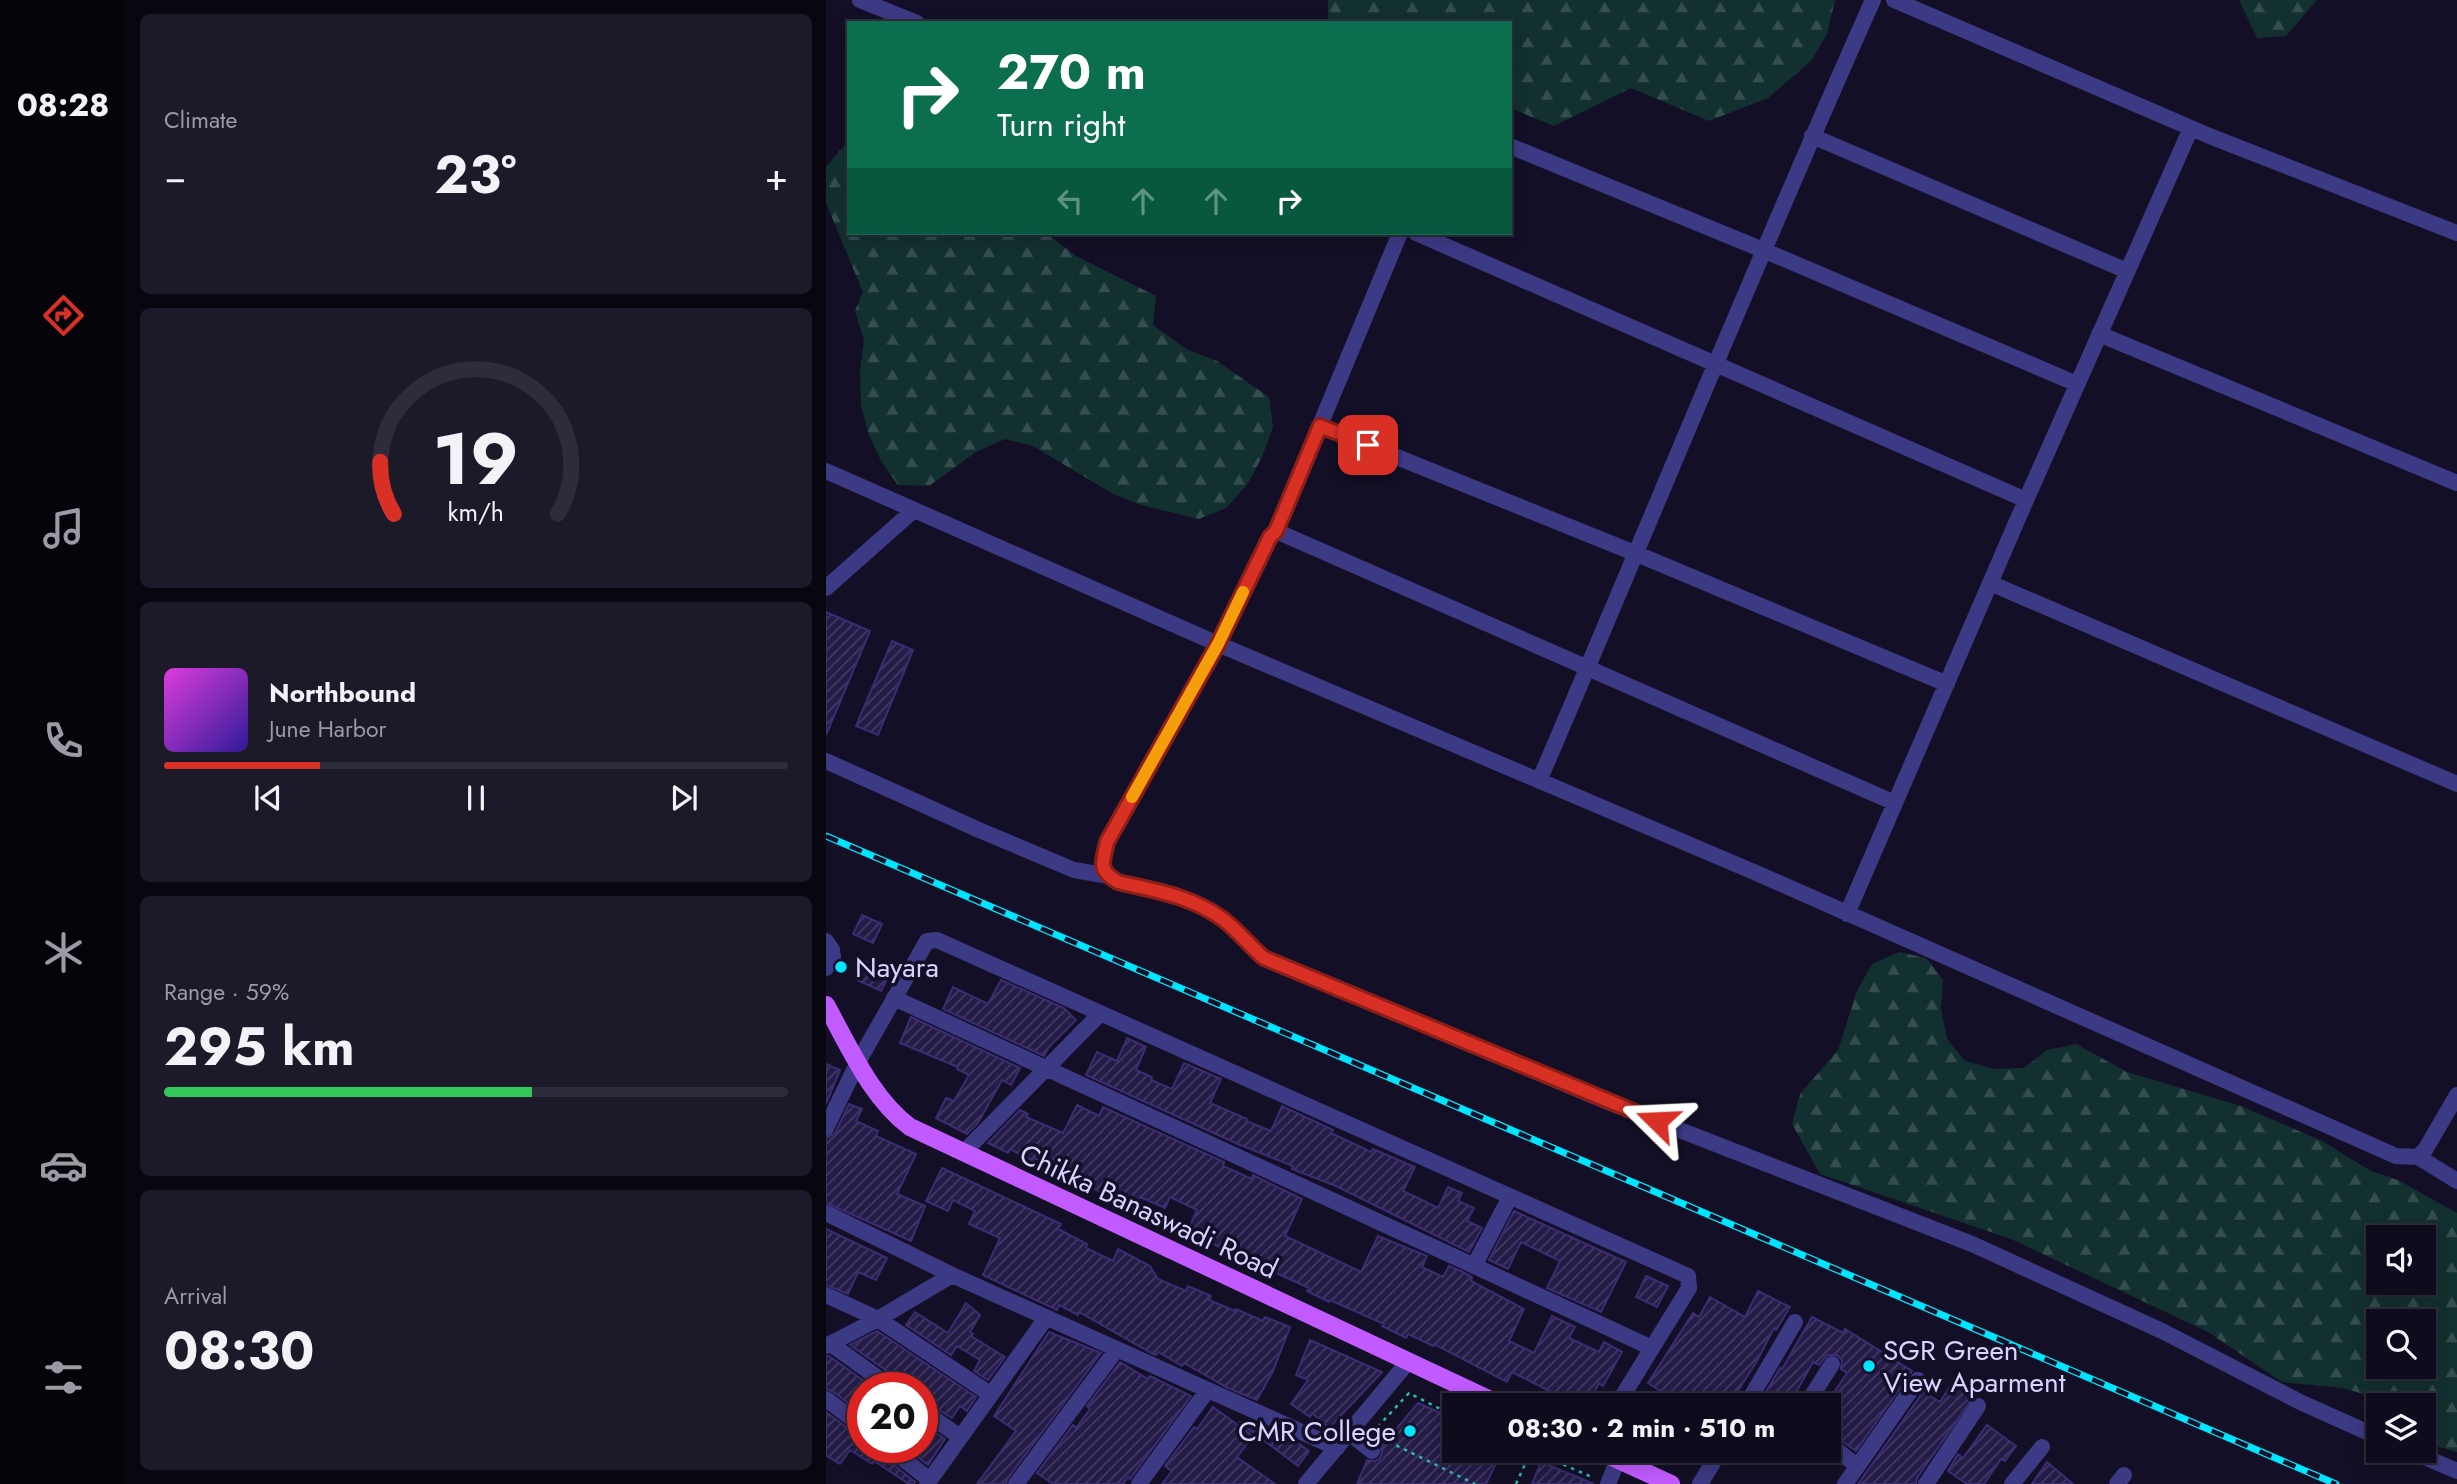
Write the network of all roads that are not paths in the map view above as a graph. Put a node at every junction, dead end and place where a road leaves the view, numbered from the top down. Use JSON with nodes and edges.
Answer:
{"nodes":[{"id":1,"x":860,"y":0,"type":"edge"},
{"id":2,"x":1873,"y":0,"type":"edge"},
{"id":3,"x":1894,"y":0,"type":"edge"},
{"id":4,"x":912,"y":21,"type":"edge"},
{"id":5,"x":2191,"y":128,"type":"junction"},
{"id":6,"x":1812,"y":136,"type":"junction"},
{"id":7,"x":1512,"y":147,"type":"edge"},
{"id":8,"x":2457,"y":233,"type":"edge"},
{"id":9,"x":1399,"y":235,"type":"edge"},
{"id":10,"x":1421,"y":235,"type":"edge"},
{"id":11,"x":1763,"y":250,"type":"junction"},
{"id":12,"x":2127,"y":271,"type":"junction"},
{"id":13,"x":2099,"y":334,"type":"junction"},
{"id":14,"x":1715,"y":364,"type":"junction"},
{"id":15,"x":2077,"y":384,"type":"junction"},
{"id":16,"x":1320,"y":426,"type":"junction"},
{"id":17,"x":826,"y":471,"type":"edge"},
{"id":18,"x":2457,"y":483,"type":"edge"},
{"id":19,"x":2026,"y":500,"type":"junction"},
{"id":20,"x":914,"y":510,"type":"junction"},
{"id":21,"x":1276,"y":531,"type":"junction"},
{"id":22,"x":1637,"y":554,"type":"junction"},
{"id":23,"x":1990,"y":583,"type":"junction"},
{"id":24,"x":826,"y":588,"type":"edge"},
{"id":25,"x":1218,"y":644,"type":"junction"},
{"id":26,"x":1587,"y":669,"type":"junction"},
{"id":27,"x":1947,"y":684,"type":"junction"},
{"id":28,"x":826,"y":761,"type":"edge"},
{"id":29,"x":1539,"y":781,"type":"junction"},
{"id":30,"x":2457,"y":784,"type":"edge"},
{"id":31,"x":1895,"y":803,"type":"junction"},
{"id":32,"x":1108,"y":876,"type":"junction"},
{"id":33,"x":1847,"y":914,"type":"junction"},
{"id":34,"x":826,"y":941,"type":"edge"},
{"id":35,"x":826,"y":968,"type":"edge"},
{"id":36,"x":894,"y":998,"type":"junction"},
{"id":37,"x":826,"y":1005,"type":"edge"},
{"id":38,"x":1100,"y":1014,"type":"junction"},
{"id":39,"x":858,"y":1062,"type":"junction"},
{"id":40,"x":1045,"y":1069,"type":"junction"},
{"id":41,"x":2457,"y":1095,"type":"edge"},
{"id":42,"x":826,"y":1128,"type":"edge"},
{"id":43,"x":963,"y":1153,"type":"junction"},
{"id":44,"x":2418,"y":1157,"type":"junction"},
{"id":45,"x":2457,"y":1181,"type":"edge"},
{"id":46,"x":1510,"y":1197,"type":"junction"},
{"id":47,"x":826,"y":1213,"type":"edge"},
{"id":48,"x":1474,"y":1266,"type":"junction"},
{"id":49,"x":952,"y":1275,"type":"junction"},
{"id":50,"x":826,"y":1295,"type":"edge"},
{"id":51,"x":1046,"y":1318,"type":"junction"},
{"id":52,"x":878,"y":1320,"type":"junction"},
{"id":53,"x":1795,"y":1322,"type":"dead end"},
{"id":54,"x":828,"y":1345,"type":"edge"},
{"id":55,"x":1652,"y":1348,"type":"junction"},
{"id":56,"x":1117,"y":1349,"type":"junction"},
{"id":57,"x":1408,"y":1362,"type":"junction"},
{"id":58,"x":1832,"y":1364,"type":"dead end"},
{"id":59,"x":868,"y":1372,"type":"edge"},
{"id":60,"x":1918,"y":1381,"type":"dead end"},
{"id":61,"x":1208,"y":1391,"type":"junction"},
{"id":62,"x":1475,"y":1393,"type":"edge"},
{"id":63,"x":1624,"y":1393,"type":"edge"},
{"id":64,"x":1753,"y":1393,"type":"edge"},
{"id":65,"x":1814,"y":1393,"type":"edge"},
{"id":66,"x":990,"y":1394,"type":"junction"},
{"id":67,"x":826,"y":1399,"type":"edge"},
{"id":68,"x":1978,"y":1406,"type":"dead end"},
{"id":69,"x":847,"y":1415,"type":"edge"},
{"id":70,"x":938,"y":1421,"type":"edge"},
{"id":71,"x":2366,"y":1432,"type":"edge"},
{"id":72,"x":960,"y":1437,"type":"junction"},
{"id":73,"x":2042,"y":1447,"type":"dead end"},
{"id":74,"x":1337,"y":1448,"type":"junction"},
{"id":75,"x":1841,"y":1453,"type":"edge"},
{"id":76,"x":2436,"y":1462,"type":"edge"},
{"id":77,"x":907,"y":1463,"type":"edge"},
{"id":78,"x":1616,"y":1463,"type":"edge"},
{"id":79,"x":1626,"y":1463,"type":"edge"},
{"id":80,"x":1713,"y":1463,"type":"edge"},
{"id":81,"x":1856,"y":1465,"type":"junction"},
{"id":82,"x":2457,"y":1471,"type":"edge"},
{"id":83,"x":929,"y":1482,"type":"edge"},
{"id":84,"x":1604,"y":1482,"type":"edge"},
{"id":85,"x":1668,"y":1483,"type":"edge"},
{"id":86,"x":1016,"y":1484,"type":"edge"},
{"id":87,"x":1139,"y":1484,"type":"edge"},
{"id":88,"x":1306,"y":1484,"type":"edge"},
{"id":89,"x":1700,"y":1484,"type":"edge"},
{"id":90,"x":1845,"y":1484,"type":"edge"},
{"id":91,"x":1926,"y":1484,"type":"edge"},
{"id":92,"x":2012,"y":1484,"type":"edge"}],
"edges":[{"from":1,"to":4,"type":"street"},
{"from":2,"to":6,"type":"street"},
{"from":3,"to":5,"type":"street"},
{"from":5,"to":8,"type":"street"},
{"from":5,"to":12,"type":"street"},
{"from":6,"to":11,"type":"street"},
{"from":6,"to":12,"type":"street"},
{"from":7,"to":11,"type":"street"},
{"from":9,"to":16,"type":"street"},
{"from":10,"to":14,"type":"street"},
{"from":11,"to":14,"type":"street"},
{"from":11,"to":15,"type":"street"},
{"from":12,"to":13,"type":"street"},
{"from":13,"to":15,"type":"street"},
{"from":13,"to":18,"type":"street"},
{"from":14,"to":19,"type":"street"},
{"from":14,"to":22,"type":"street"},
{"from":15,"to":19,"type":"street"},
{"from":16,"to":21,"type":"street"},
{"from":16,"to":22,"type":"street"},
{"from":17,"to":20,"type":"street"},
{"from":19,"to":23,"type":"street"},
{"from":20,"to":24,"type":"street"},
{"from":20,"to":25,"type":"street"},
{"from":21,"to":25,"type":"street"},
{"from":21,"to":26,"type":"street"},
{"from":22,"to":26,"type":"street"},
{"from":22,"to":27,"type":"street"},
{"from":23,"to":27,"type":"street"},
{"from":23,"to":30,"type":"street"},
{"from":25,"to":29,"type":"street"},
{"from":25,"to":32,"type":"street"},
{"from":26,"to":29,"type":"street"},
{"from":26,"to":31,"type":"street"},
{"from":27,"to":31,"type":"street"},
{"from":28,"to":32,"type":"street"},
{"from":29,"to":33,"type":"street"},
{"from":31,"to":33,"type":"street"},
{"from":32,"to":71,"type":"street"},
{"from":33,"to":44,"type":"street"},
{"from":34,"to":35,"type":"street"},
{"from":36,"to":38,"type":"street"},
{"from":36,"to":39,"type":"street"},
{"from":36,"to":40,"type":"street"},
{"from":37,"to":39,"type":"main road","name":"Chikka Banaswadi Road"},
{"from":38,"to":40,"type":"street"},
{"from":38,"to":46,"type":"street"},
{"from":39,"to":42,"type":"street"},
{"from":39,"to":43,"type":"main road","name":"Chikka Banaswadi Road"},
{"from":40,"to":43,"type":"street"},
{"from":40,"to":48,"type":"street"},
{"from":41,"to":44,"type":"street"},
{"from":43,"to":57,"type":"main road","name":"Chikka Banaswadi Road"},
{"from":44,"to":45,"type":"street"},
{"from":46,"to":48,"type":"street"},
{"from":46,"to":55,"type":"street"},
{"from":47,"to":49,"type":"street"},
{"from":48,"to":55,"type":"street"},
{"from":49,"to":51,"type":"street"},
{"from":49,"to":52,"type":"street"},
{"from":50,"to":52,"type":"street"},
{"from":51,"to":56,"type":"street"},
{"from":51,"to":66,"type":"street"},
{"from":52,"to":54,"type":"street"},
{"from":52,"to":66,"type":"street"},
{"from":53,"to":64,"type":"street"},
{"from":54,"to":59,"type":"street"},
{"from":55,"to":63,"type":"street"},
{"from":56,"to":61,"type":"street"},
{"from":56,"to":86,"type":"street"},
{"from":57,"to":62,"type":"main road","name":"Chikka Banaswadi Road"},
{"from":57,"to":74,"type":"street"},
{"from":58,"to":65,"type":"street"},
{"from":60,"to":81,"type":"street"},
{"from":61,"to":74,"type":"street"},
{"from":61,"to":87,"type":"street"},
{"from":66,"to":72,"type":"street"},
{"from":67,"to":69,"type":"street"},
{"from":68,"to":91,"type":"street"},
{"from":70,"to":72,"type":"street"},
{"from":72,"to":83,"type":"street"},
{"from":73,"to":92,"type":"street"},
{"from":74,"to":88,"type":"street"},
{"from":75,"to":81,"type":"street"},
{"from":76,"to":82,"type":"street"},
{"from":77,"to":83,"type":"street"},
{"from":78,"to":84,"type":"street"},
{"from":79,"to":85,"type":"main road"},
{"from":80,"to":89,"type":"street"},
{"from":81,"to":90,"type":"street"}]}
